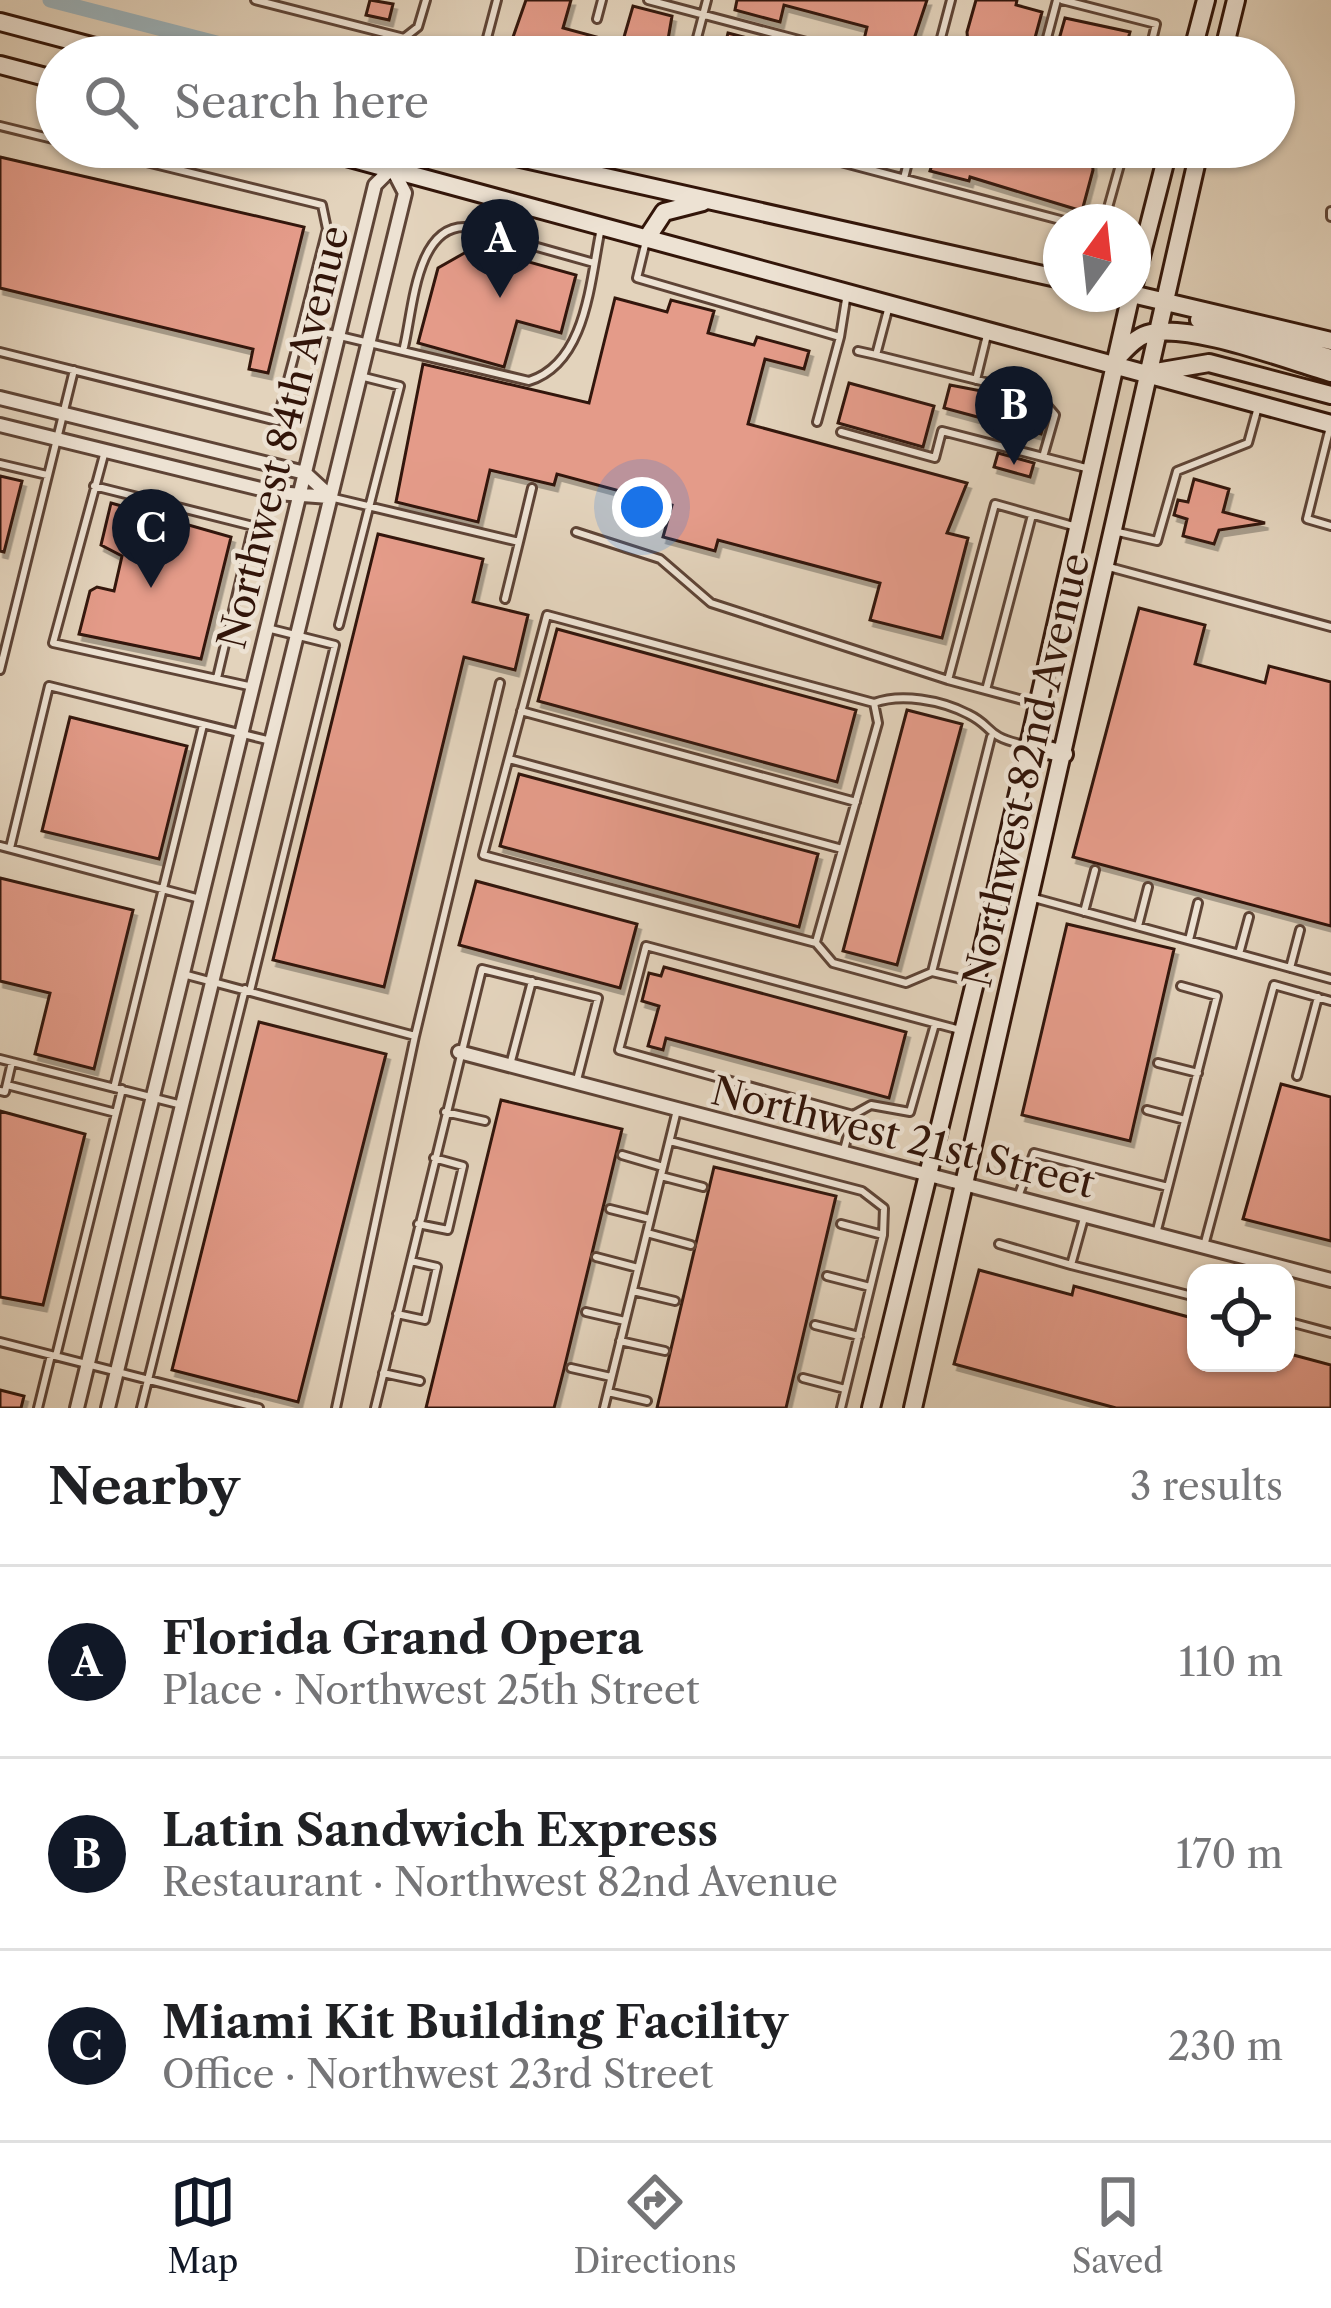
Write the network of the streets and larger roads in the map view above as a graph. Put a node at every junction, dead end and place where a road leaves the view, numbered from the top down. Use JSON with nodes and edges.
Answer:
{"nodes":[{"id":1,"x":1206,"y":0,"type":"edge"},
{"id":2,"x":1236,"y":0,"type":"edge"},
{"id":3,"x":0,"y":22,"type":"edge"},
{"id":4,"x":54,"y":36,"type":"edge"},
{"id":5,"x":1197,"y":36,"type":"edge"},
{"id":6,"x":1227,"y":36,"type":"edge"},
{"id":7,"x":0,"y":65,"type":"edge"},
{"id":8,"x":36,"y":74,"type":"edge"},
{"id":9,"x":392,"y":168,"type":"junction"},
{"id":10,"x":559,"y":168,"type":"edge"},
{"id":11,"x":1164,"y":168,"type":"edge"},
{"id":12,"x":1195,"y":168,"type":"edge"},
{"id":13,"x":704,"y":202,"type":"junction"},
{"id":14,"x":1151,"y":218,"type":"edge"},
{"id":15,"x":647,"y":238,"type":"junction"},
{"id":16,"x":1043,"y":275,"type":"edge"},
{"id":17,"x":1151,"y":298,"type":"edge"},
{"id":18,"x":1163,"y":301,"type":"junction"},
{"id":19,"x":1127,"y":312,"type":"edge"},
{"id":20,"x":1157,"y":332,"type":"junction"},
{"id":21,"x":1331,"y":341,"type":"edge"},
{"id":22,"x":1331,"y":358,"type":"edge"},
{"id":23,"x":1114,"y":362,"type":"junction"},
{"id":24,"x":1149,"y":373,"type":"junction"},
{"id":25,"x":1331,"y":373,"type":"edge"},
{"id":26,"x":1331,"y":395,"type":"edge"},
{"id":27,"x":0,"y":398,"type":"edge"},
{"id":28,"x":1331,"y":424,"type":"edge"},
{"id":29,"x":0,"y":425,"type":"edge"},
{"id":30,"x":305,"y":473,"type":"junction"},
{"id":31,"x":300,"y":495,"type":"junction"},
{"id":32,"x":331,"y":497,"type":"junction"},
{"id":33,"x":1028,"y":746,"type":"junction"},
{"id":34,"x":1064,"y":754,"type":"junction"},
{"id":35,"x":459,"y":1052,"type":"road end"},
{"id":36,"x":928,"y":1174,"type":"junction"},
{"id":37,"x":967,"y":1184,"type":"junction"},
{"id":38,"x":1331,"y":1280,"type":"edge"},
{"id":39,"x":77,"y":1408,"type":"edge"},
{"id":40,"x":108,"y":1408,"type":"edge"},
{"id":41,"x":872,"y":1408,"type":"edge"},
{"id":42,"x":914,"y":1408,"type":"edge"}],
"edges":[{"from":1,"to":5,"type":"main road"},
{"from":2,"to":6,"type":"main road"},
{"from":3,"to":4,"type":"main road"},
{"from":7,"to":8,"type":"main road"},
{"from":9,"to":15,"type":"main road"},
{"from":9,"to":30,"type":"street","name":"Northwest 84th Avenue"},
{"from":9,"to":32,"type":"street","name":"Northwest 84th Avenue"},
{"from":10,"to":13,"type":"main road"},
{"from":11,"to":14,"type":"main road","name":"Northwest 82nd Avenue"},
{"from":12,"to":18,"type":"main road","name":"Northwest 82nd Avenue"},
{"from":13,"to":15,"type":"main road"},
{"from":13,"to":16,"type":"main road"},
{"from":15,"to":23,"type":"main road"},
{"from":17,"to":18,"type":"main road"},
{"from":18,"to":20,"type":"main road","name":"Northwest 82nd Avenue"},
{"from":18,"to":21,"type":"main road"},
{"from":18,"to":22,"type":"main road"},
{"from":19,"to":23,"type":"main road","name":"Northwest 82nd Avenue"},
{"from":20,"to":23,"type":"main road"},
{"from":20,"to":24,"type":"main road","name":"Northwest 82nd Avenue"},
{"from":20,"to":25,"type":"main road"},
{"from":23,"to":24,"type":"main road"},
{"from":23,"to":33,"type":"main road","name":"Northwest 82nd Avenue"},
{"from":24,"to":26,"type":"main road"},
{"from":24,"to":28,"type":"main road"},
{"from":24,"to":34,"type":"main road","name":"Northwest 82nd Avenue"},
{"from":27,"to":30,"type":"street"},
{"from":29,"to":31,"type":"street"},
{"from":30,"to":31,"type":"street","name":"Northwest 84th Avenue"},
{"from":30,"to":32,"type":"street"},
{"from":31,"to":32,"type":"street"},
{"from":31,"to":39,"type":"street","name":"Northwest 84th Avenue"},
{"from":32,"to":40,"type":"street","name":"Northwest 84th Avenue"},
{"from":33,"to":34,"type":"main road"},
{"from":33,"to":36,"type":"main road","name":"Northwest 82nd Avenue"},
{"from":34,"to":37,"type":"main road","name":"Northwest 82nd Avenue"},
{"from":35,"to":36,"type":"street","name":"Northwest 21st Street"},
{"from":36,"to":37,"type":"street","name":"Northwest 21st Street"},
{"from":36,"to":41,"type":"main road","name":"Northwest 82nd Avenue"},
{"from":37,"to":38,"type":"street","name":"Northwest 21st Street"},
{"from":37,"to":42,"type":"main road","name":"Northwest 82nd Avenue"}]}
